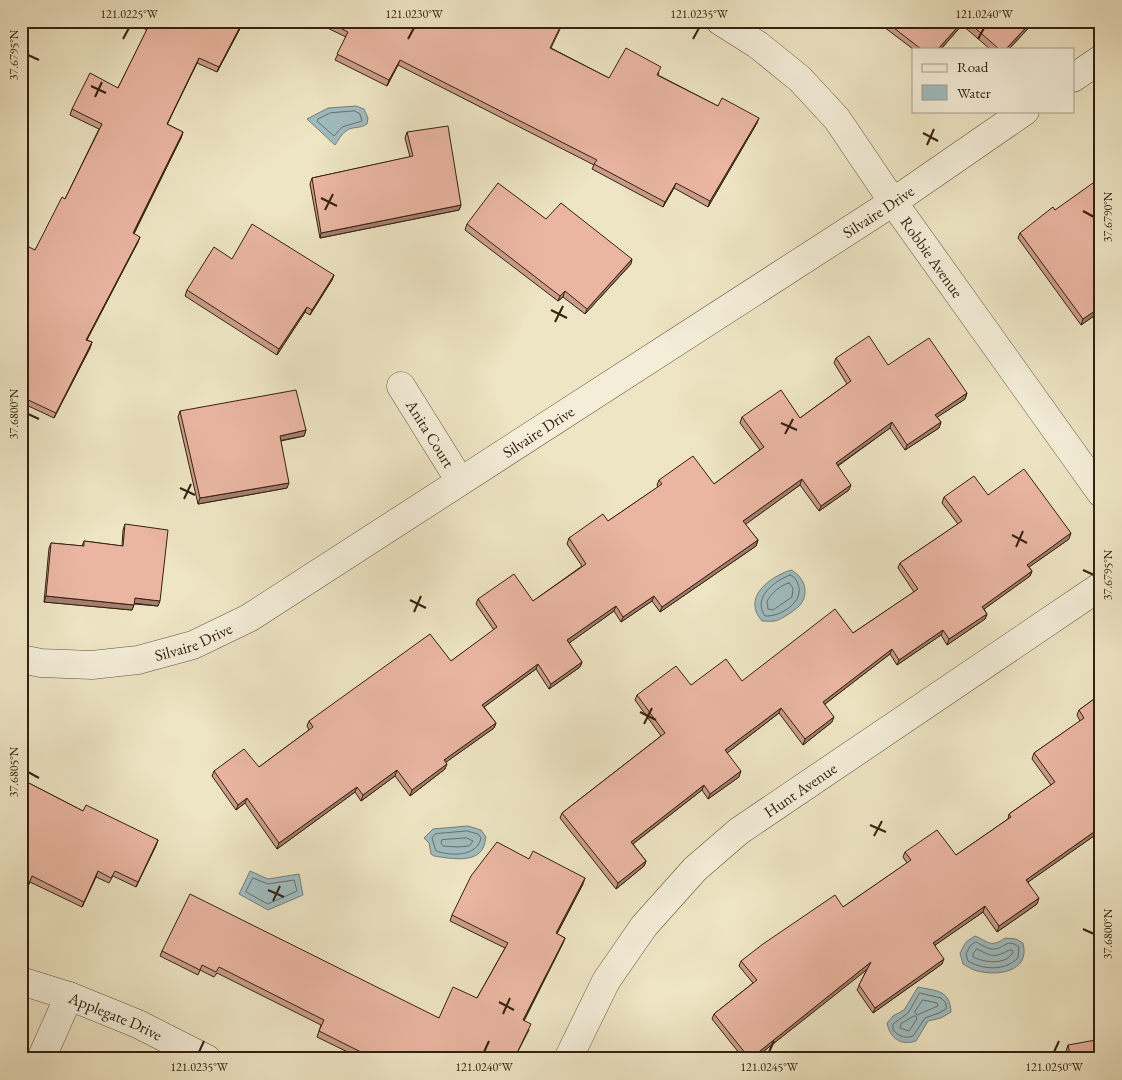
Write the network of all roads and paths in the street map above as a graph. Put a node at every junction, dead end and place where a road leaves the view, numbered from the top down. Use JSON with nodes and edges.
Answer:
{"nodes":[{"id":1,"x":720,"y":21,"type":"edge"},
{"id":2,"x":1101,"y":59,"type":"edge"},
{"id":3,"x":1074,"y":77,"type":"edge"},
{"id":4,"x":1023,"y":112,"type":"edge"},
{"id":5,"x":893,"y":202,"type":"junction"},
{"id":6,"x":401,"y":386,"type":"dead end"},
{"id":7,"x":460,"y":481,"type":"junction"},
{"id":8,"x":1101,"y":493,"type":"edge"},
{"id":9,"x":1101,"y":586,"type":"edge"},
{"id":10,"x":21,"y":659,"type":"edge"},
{"id":11,"x":21,"y":981,"type":"edge"},
{"id":12,"x":69,"y":996,"type":"junction"},
{"id":13,"x":41,"y":1059,"type":"edge"},
{"id":14,"x":207,"y":1059,"type":"edge"},
{"id":15,"x":568,"y":1059,"type":"edge"}],
"edges":[{"from":1,"to":5,"type":"street","name":"Robbie Avenue"},
{"from":2,"to":3,"type":"street"},
{"from":4,"to":5,"type":"street","name":"Silvaire Drive"},
{"from":5,"to":7,"type":"street","name":"Silvaire Drive"},
{"from":5,"to":8,"type":"street","name":"Robbie Avenue"},
{"from":6,"to":7,"type":"street","name":"Anita Court"},
{"from":7,"to":10,"type":"street","name":"Silvaire Drive"},
{"from":9,"to":15,"type":"street","name":"Hunt Avenue"},
{"from":11,"to":12,"type":"street","name":"Applegate Drive"},
{"from":12,"to":13,"type":"street"},
{"from":12,"to":14,"type":"street","name":"Applegate Drive"}]}
